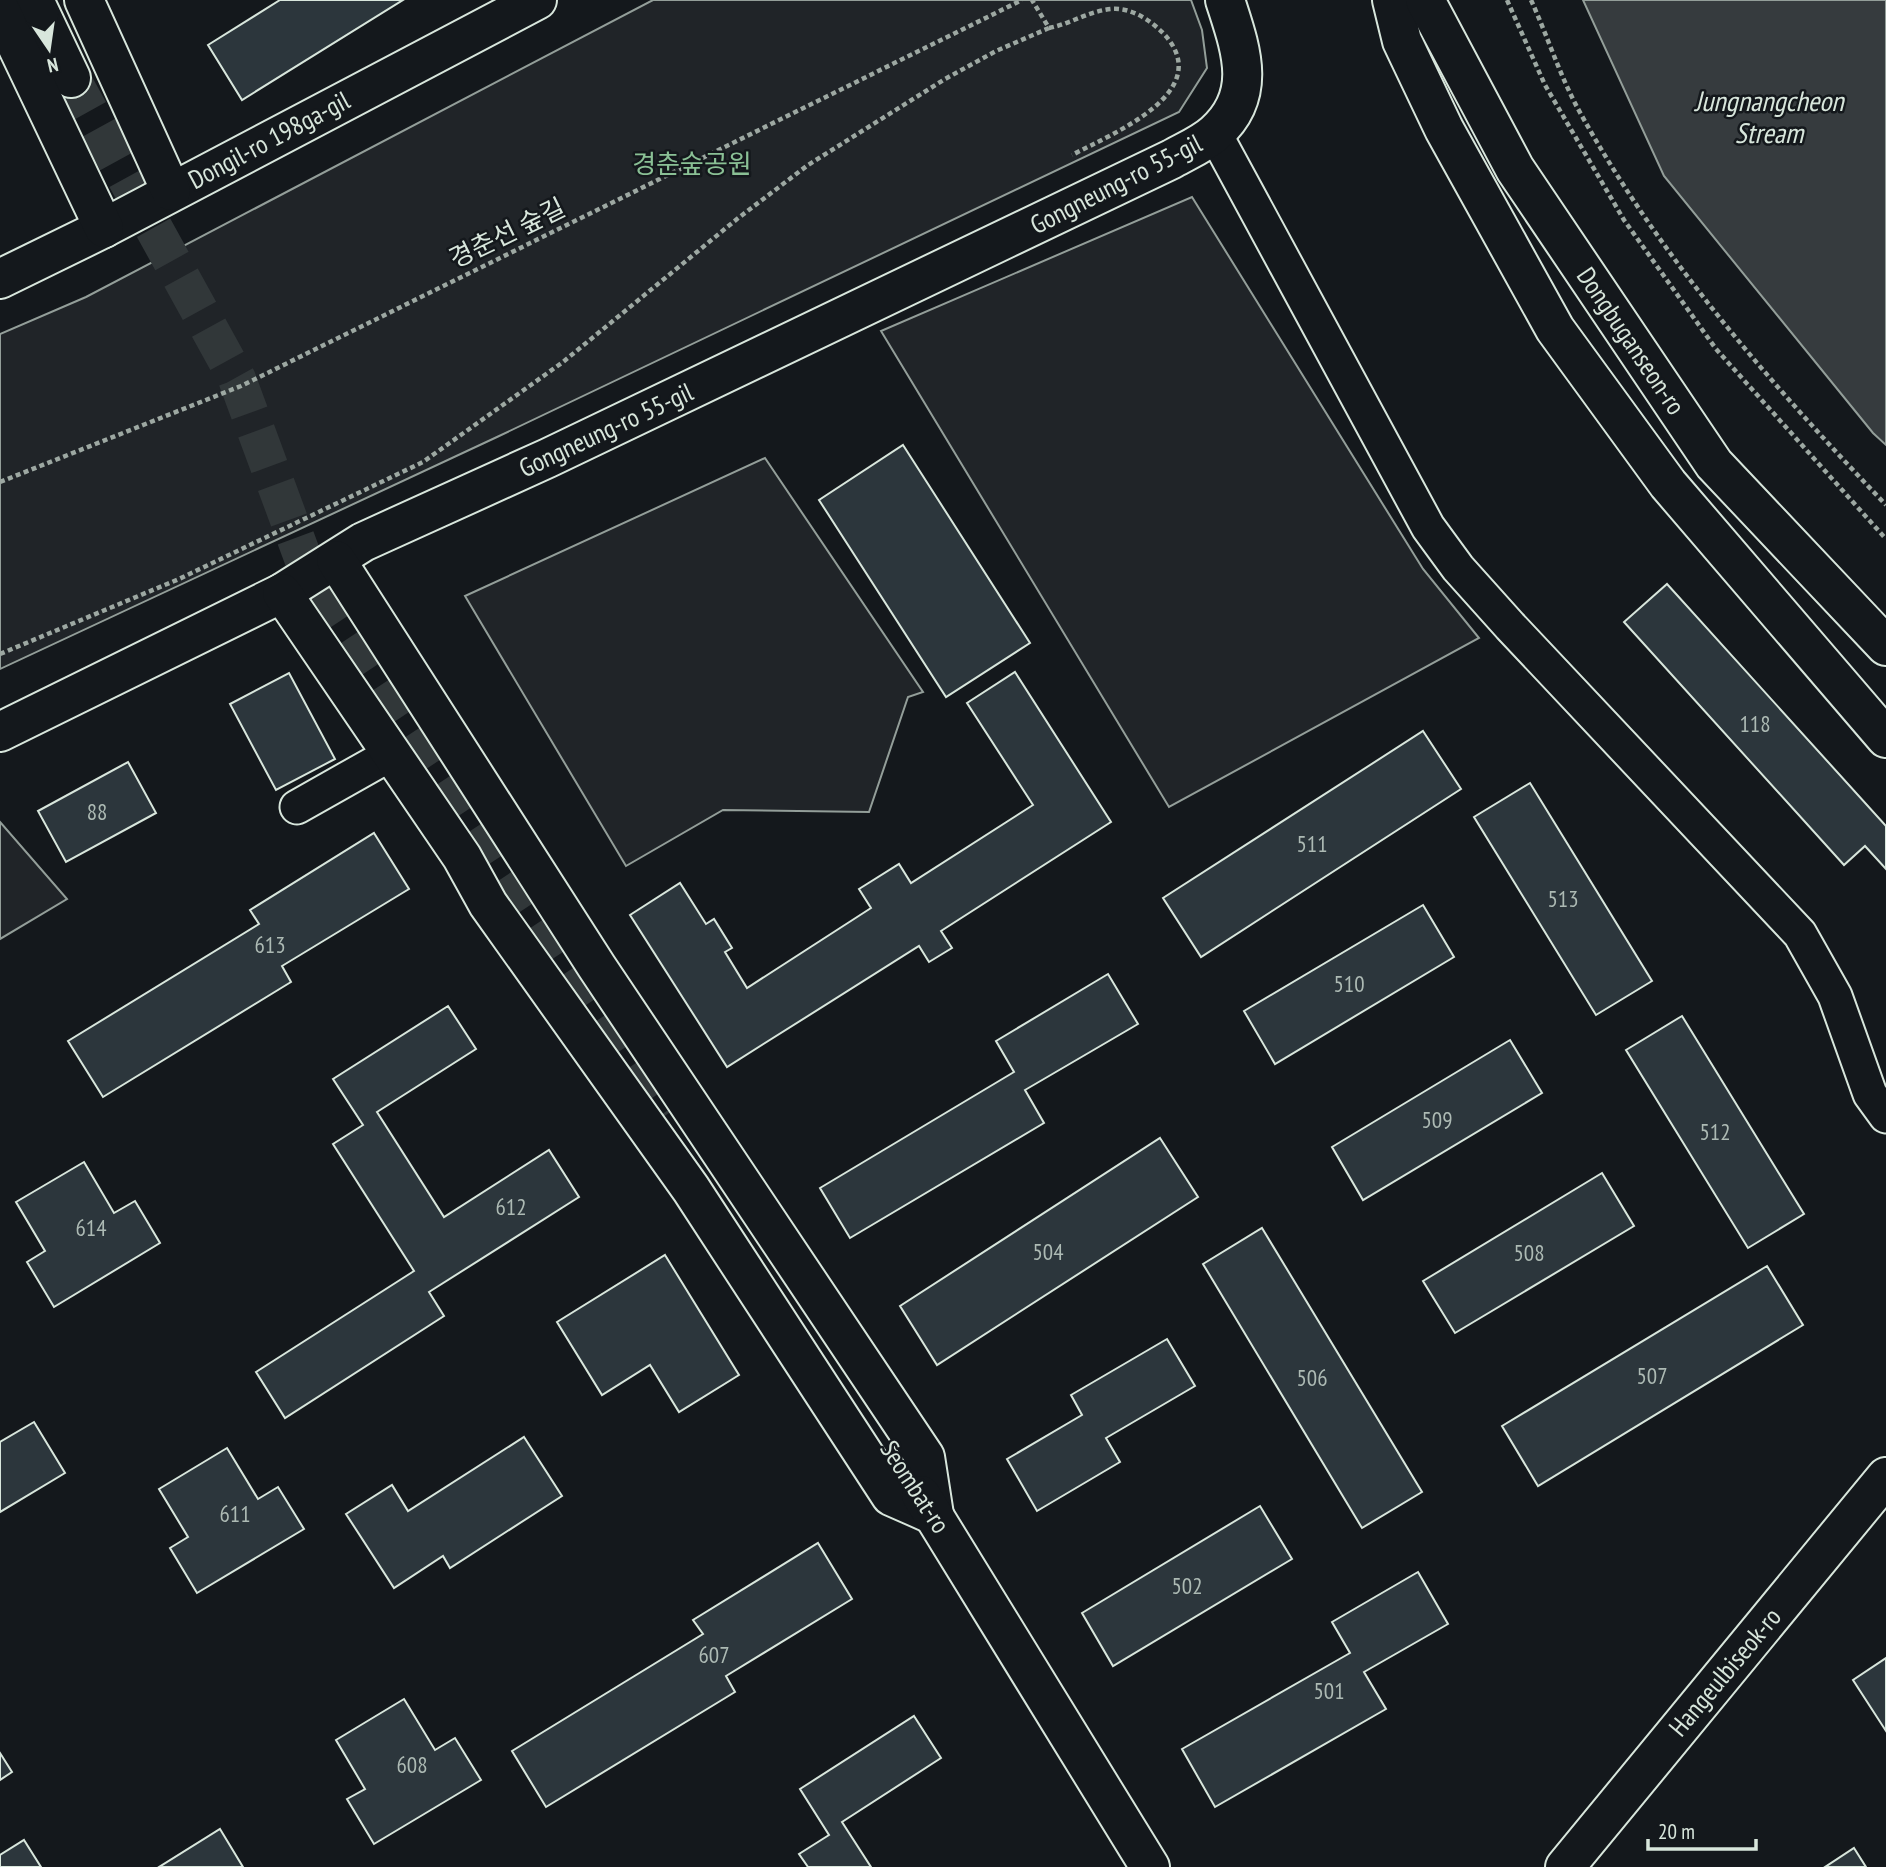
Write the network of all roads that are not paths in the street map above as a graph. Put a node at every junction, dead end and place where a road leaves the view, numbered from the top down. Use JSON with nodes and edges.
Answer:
{"nodes":[{"id":1,"x":34,"y":0,"type":"edge"},
{"id":2,"x":84,"y":0,"type":"edge"},
{"id":3,"x":537,"y":0,"type":"edge"},
{"id":4,"x":1225,"y":0,"type":"edge"},
{"id":5,"x":1392,"y":0,"type":"edge"},
{"id":6,"x":1425,"y":0,"type":"edge"},
{"id":7,"x":0,"y":10,"type":"edge"},
{"id":8,"x":71,"y":78,"type":"tunnel mouth"},
{"id":9,"x":1215,"y":134,"type":"junction"},
{"id":10,"x":172,"y":191,"type":"junction"},
{"id":11,"x":104,"y":229,"type":"junction"},
{"id":12,"x":0,"y":279,"type":"edge"},
{"id":13,"x":336,"y":559,"type":"junction"},
{"id":14,"x":282,"y":593,"type":"junction"},
{"id":15,"x":1886,"y":646,"type":"edge"},
{"id":16,"x":0,"y":732,"type":"edge"},
{"id":17,"x":1886,"y":738,"type":"edge"},
{"id":18,"x":391,"y":754,"type":"junction"},
{"id":19,"x":297,"y":807,"type":"dead end"},
{"id":20,"x":666,"y":1115,"type":"tunnel mouth"},
{"id":21,"x":1886,"y":1116,"type":"edge"},
{"id":22,"x":1886,"y":1478,"type":"edge"},
{"id":23,"x":934,"y":1515,"type":"junction"},
{"id":24,"x":1150,"y":1867,"type":"edge"},
{"id":25,"x":1565,"y":1867,"type":"edge"}],
"edges":[{"from":1,"to":8,"type":"main road"},
{"from":2,"to":10,"type":"main road"},
{"from":3,"to":10,"type":"main road","name":"Dongil-ro 198ga-gil"},
{"from":4,"to":9,"type":"main road"},
{"from":5,"to":17,"type":"main road"},
{"from":6,"to":15,"type":"main road","name":"Dongbuganseon-ro"},
{"from":7,"to":11,"type":"main road"},
{"from":9,"to":13,"type":"main road","name":"Gongneung-ro 55-gil"},
{"from":9,"to":21,"type":"street"},
{"from":10,"to":11,"type":"main road","name":"Dongil-ro 198ga-gil"},
{"from":11,"to":12,"type":"main road","name":"Dongil-ro 198ga-gil"},
{"from":13,"to":14,"type":"main road","name":"Gongneung-ro 55-gil"},
{"from":13,"to":23,"type":"main road"},
{"from":14,"to":16,"type":"main road","name":"Gongneung-ro 55-gil"},
{"from":14,"to":18,"type":"main road"},
{"from":18,"to":19,"type":"street"},
{"from":18,"to":23,"type":"main road"},
{"from":20,"to":23,"type":"main road","name":"Seombat-ro"},
{"from":22,"to":25,"type":"main road","name":"Hangeulbiseok-ro"},
{"from":23,"to":24,"type":"main road","name":"Seombat-ro"}]}
